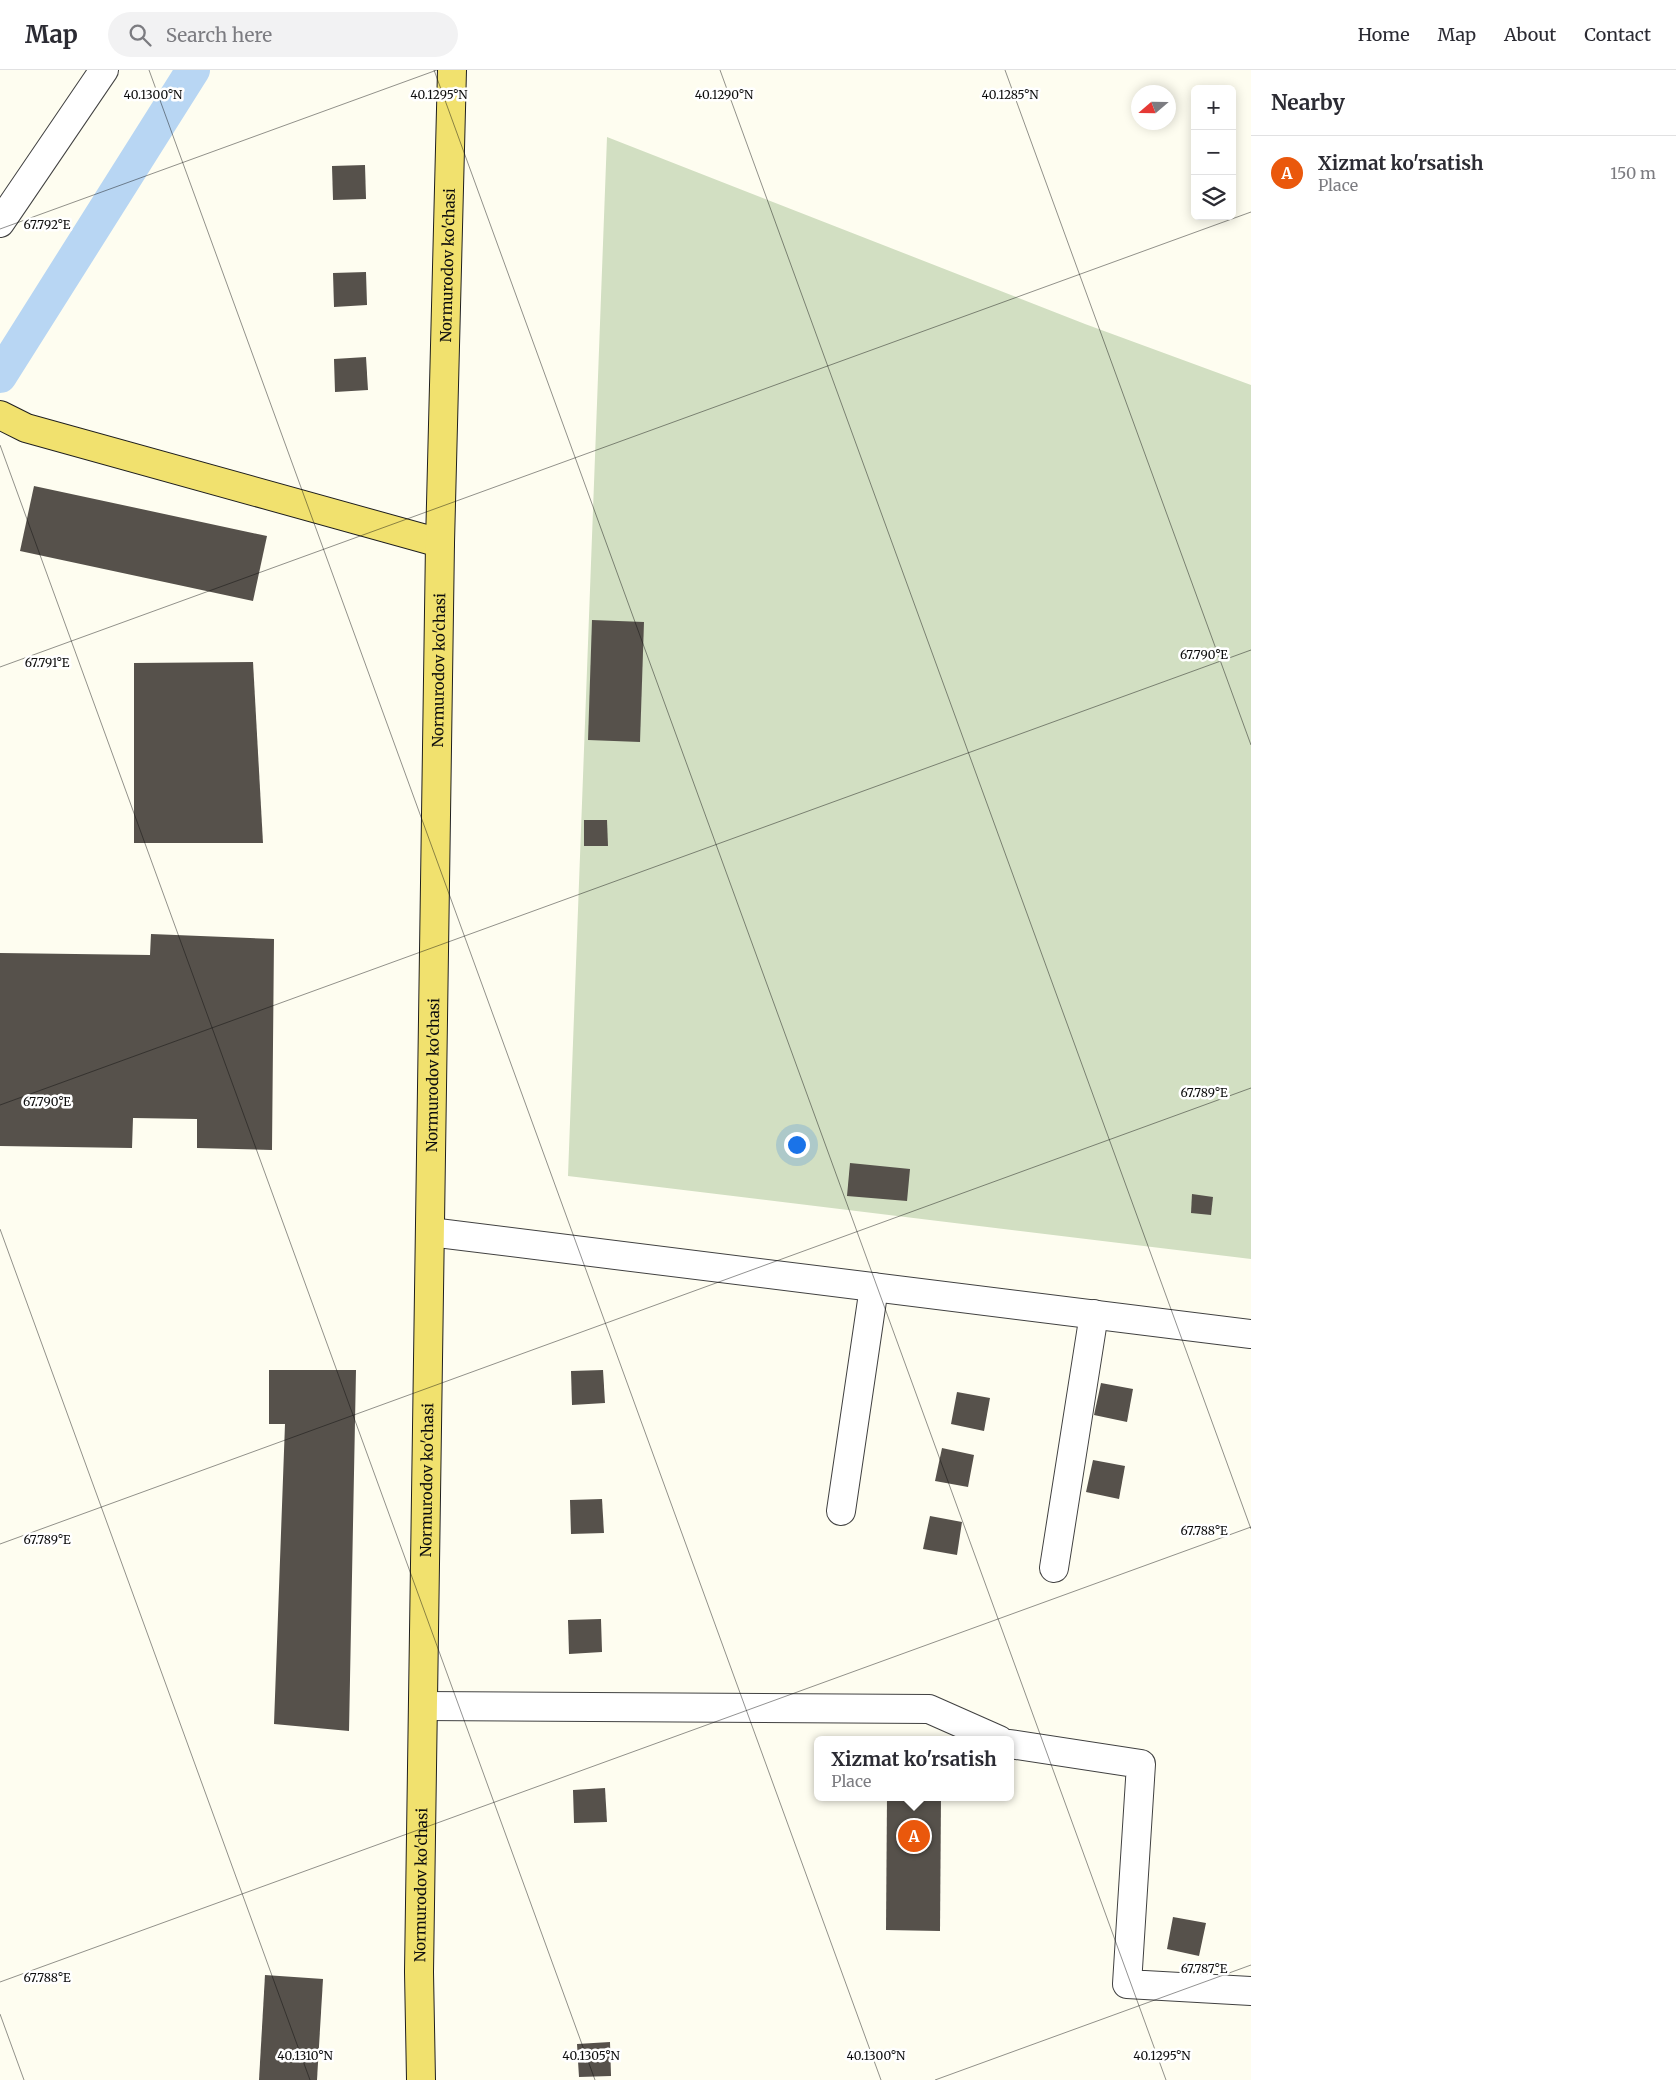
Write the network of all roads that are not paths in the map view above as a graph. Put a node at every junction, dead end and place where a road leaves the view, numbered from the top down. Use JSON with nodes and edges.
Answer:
{"nodes":[{"id":1,"x":104,"y":70,"type":"edge"},
{"id":2,"x":452,"y":70,"type":"edge"},
{"id":3,"x":0,"y":224,"type":"edge"},
{"id":4,"x":0,"y":415,"type":"edge"},
{"id":5,"x":440,"y":543,"type":"junction"},
{"id":6,"x":430,"y":1232,"type":"junction"},
{"id":7,"x":874,"y":1287,"type":"junction"},
{"id":8,"x":1094,"y":1314,"type":"junction"},
{"id":9,"x":1251,"y":1334,"type":"edge"},
{"id":10,"x":841,"y":1511,"type":"dead end"},
{"id":11,"x":1054,"y":1568,"type":"dead end"},
{"id":12,"x":423,"y":1706,"type":"junction"},
{"id":13,"x":990,"y":1736,"type":"edge"},
{"id":14,"x":1014,"y":1745,"type":"edge"},
{"id":15,"x":1251,"y":1991,"type":"edge"},
{"id":16,"x":421,"y":2080,"type":"edge"}],
"edges":[{"from":1,"to":3,"type":"street"},
{"from":2,"to":5,"type":"main road","name":"Normurodov ko'chasi"},
{"from":4,"to":5,"type":"main road"},
{"from":5,"to":6,"type":"main road","name":"Normurodov ko'chasi"},
{"from":6,"to":7,"type":"street"},
{"from":6,"to":12,"type":"main road","name":"Normurodov ko'chasi"},
{"from":7,"to":8,"type":"street"},
{"from":7,"to":10,"type":"street"},
{"from":8,"to":9,"type":"street"},
{"from":8,"to":11,"type":"street"},
{"from":12,"to":13,"type":"street"},
{"from":12,"to":16,"type":"main road","name":"Normurodov ko'chasi"},
{"from":14,"to":15,"type":"street"}]}
